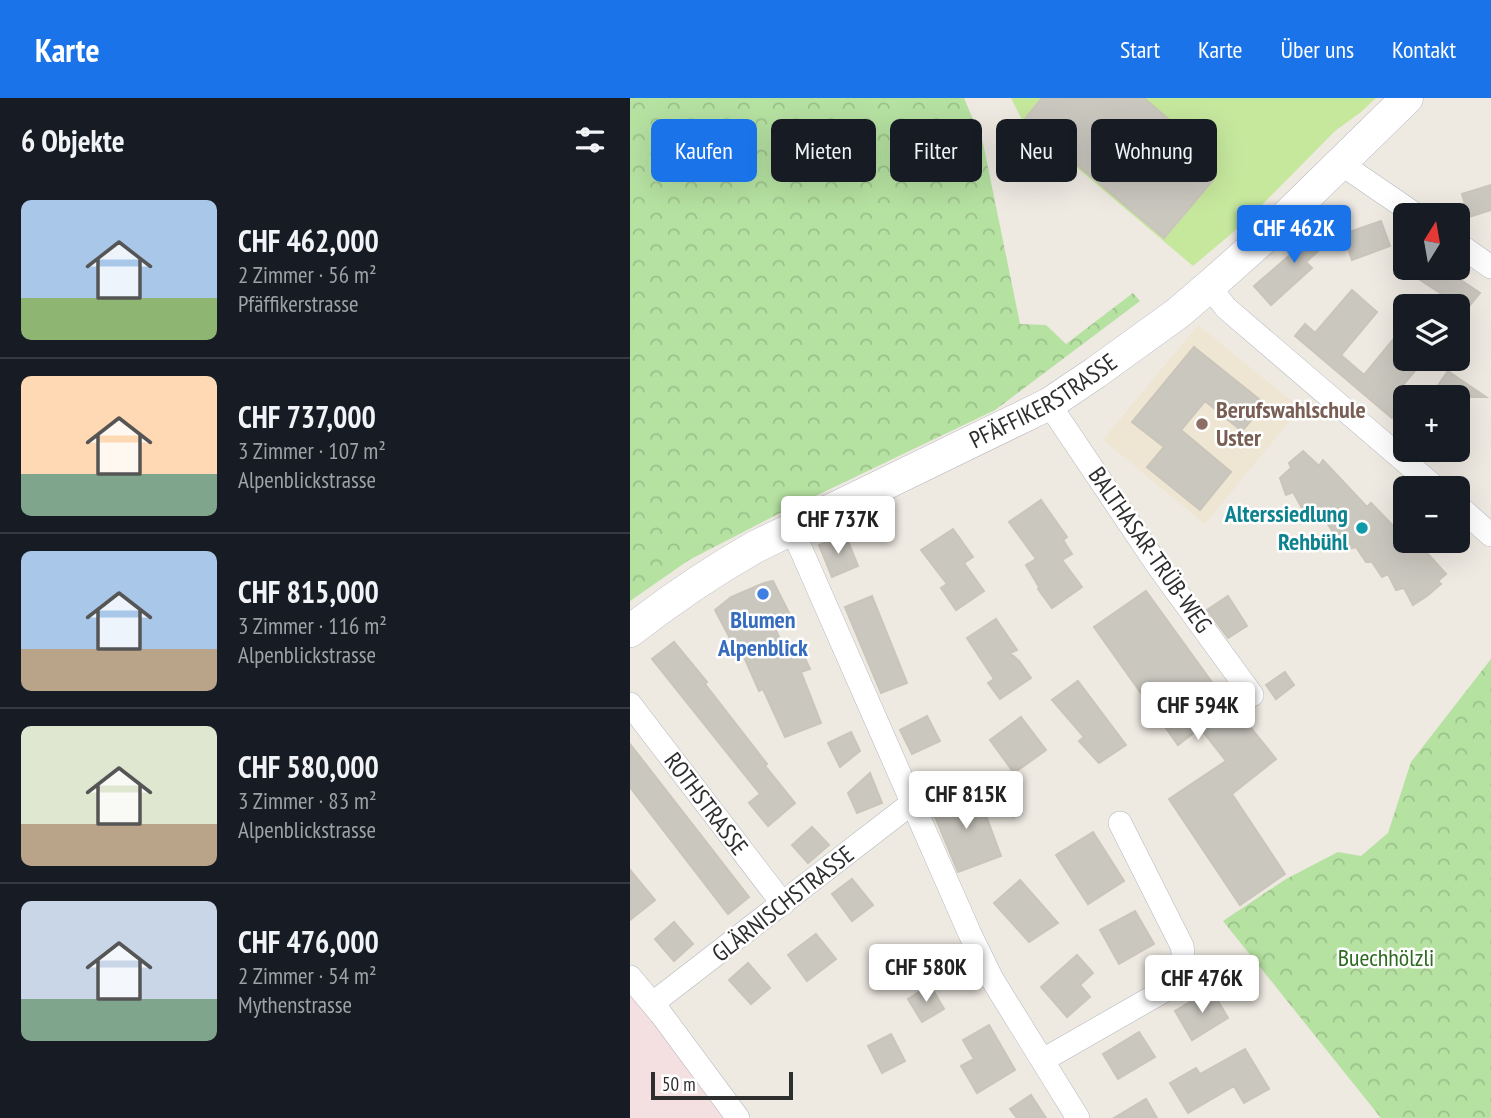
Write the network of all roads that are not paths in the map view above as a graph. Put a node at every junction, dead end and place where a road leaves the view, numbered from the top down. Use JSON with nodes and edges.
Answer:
{"nodes":[{"id":1,"x":1407,"y":98,"type":"edge"},
{"id":2,"x":1340,"y":163,"type":"junction"},
{"id":3,"x":1398,"y":203,"type":"edge"},
{"id":4,"x":1470,"y":252,"type":"edge"},
{"id":5,"x":1491,"y":267,"type":"edge"},
{"id":6,"x":1209,"y":286,"type":"junction"},
{"id":7,"x":1049,"y":404,"type":"junction"},
{"id":8,"x":1422,"y":476,"type":"edge"},
{"id":9,"x":1470,"y":516,"type":"edge"},
{"id":10,"x":792,"y":529,"type":"junction"},
{"id":11,"x":1491,"y":534,"type":"edge"},
{"id":12,"x":630,"y":631,"type":"edge"},
{"id":13,"x":1252,"y":695,"type":"dead end"},
{"id":14,"x":630,"y":704,"type":"edge"},
{"id":15,"x":912,"y":803,"type":"junction"},
{"id":16,"x":1120,"y":823,"type":"dead end"},
{"id":17,"x":783,"y":904,"type":"junction"},
{"id":18,"x":630,"y":977,"type":"edge"},
{"id":19,"x":653,"y":1003,"type":"junction"},
{"id":20,"x":1043,"y":1059,"type":"junction"},
{"id":21,"x":738,"y":1118,"type":"edge"},
{"id":22,"x":1078,"y":1118,"type":"edge"}],
"edges":[{"from":1,"to":2,"type":"main road","name":"PFÄFFIKERSTRASSE"},
{"from":2,"to":3,"type":"street"},
{"from":2,"to":6,"type":"main road","name":"PFÄFFIKERSTRASSE"},
{"from":4,"to":5,"type":"street"},
{"from":6,"to":7,"type":"main road","name":"PFÄFFIKERSTRASSE"},
{"from":6,"to":8,"type":"street"},
{"from":7,"to":10,"type":"main road","name":"PFÄFFIKERSTRASSE"},
{"from":7,"to":13,"type":"street","name":"BALTHASAR-TRÜB-WEG"},
{"from":9,"to":11,"type":"street"},
{"from":10,"to":12,"type":"main road","name":"PFÄFFIKERSTRASSE"},
{"from":10,"to":15,"type":"street"},
{"from":14,"to":17,"type":"street","name":"ROTHSTRASSE"},
{"from":15,"to":17,"type":"street","name":"GLÄRNISCHSTRASSE"},
{"from":15,"to":20,"type":"street"},
{"from":16,"to":20,"type":"street"},
{"from":17,"to":19,"type":"street","name":"GLÄRNISCHSTRASSE"},
{"from":18,"to":19,"type":"street"},
{"from":19,"to":21,"type":"street"},
{"from":20,"to":22,"type":"street"}]}
